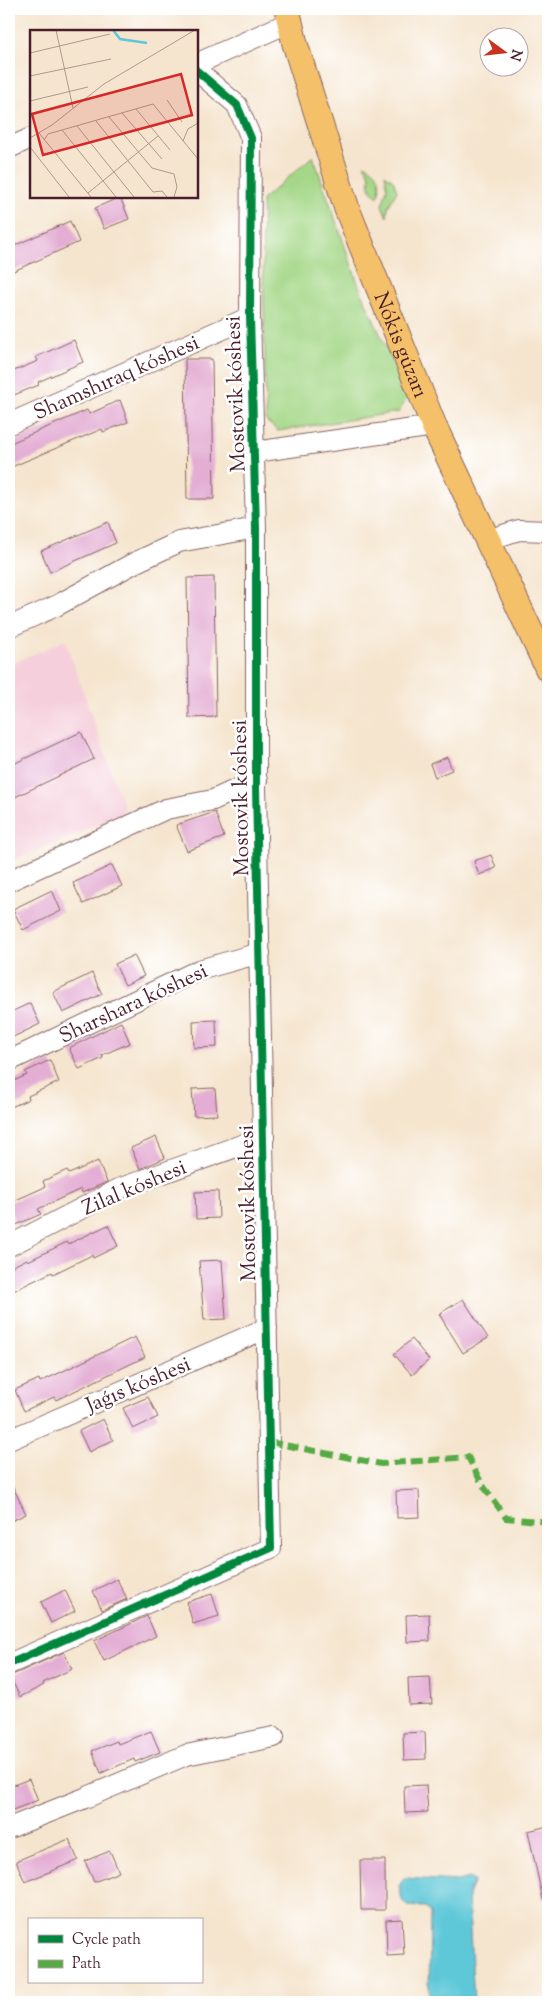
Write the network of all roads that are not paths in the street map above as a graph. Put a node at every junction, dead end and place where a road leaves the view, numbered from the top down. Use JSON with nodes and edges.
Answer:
{"nodes":[{"id":1,"x":288,"y":15,"type":"edge"},
{"id":2,"x":198,"y":63,"type":"edge"},
{"id":3,"x":198,"y":72,"type":"edge"},
{"id":4,"x":30,"y":138,"type":"edge"},
{"id":5,"x":9,"y":148,"type":"edge"},
{"id":6,"x":250,"y":317,"type":"junction"},
{"id":7,"x":9,"y":424,"type":"edge"},
{"id":8,"x":434,"y":426,"type":"junction"},
{"id":9,"x":255,"y":452,"type":"junction"},
{"id":10,"x":256,"y":528,"type":"junction"},
{"id":11,"x":548,"y":531,"type":"edge"},
{"id":12,"x":488,"y":540,"type":"junction"},
{"id":13,"x":9,"y":627,"type":"edge"},
{"id":14,"x":548,"y":669,"type":"edge"},
{"id":15,"x":256,"y":780,"type":"junction"},
{"id":16,"x":9,"y":881,"type":"edge"},
{"id":17,"x":260,"y":953,"type":"junction"},
{"id":18,"x":9,"y":1061,"type":"edge"},
{"id":19,"x":264,"y":1137,"type":"junction"},
{"id":20,"x":9,"y":1246,"type":"edge"},
{"id":21,"x":267,"y":1328,"type":"junction"},
{"id":22,"x":9,"y":1440,"type":"edge"},
{"id":23,"x":9,"y":1664,"type":"edge"},
{"id":24,"x":274,"y":1738,"type":"dead end"},
{"id":25,"x":9,"y":1828,"type":"edge"}],
"edges":[{"from":1,"to":2,"type":"street"},
{"from":1,"to":8,"type":"main road","name":"Nókis gúzarı"},
{"from":3,"to":6,"type":"street","name":"Mostovik kóshesi"},
{"from":4,"to":5,"type":"street"},
{"from":6,"to":7,"type":"street","name":"Shamshıraq kóshesi"},
{"from":6,"to":9,"type":"street","name":"Mostovik kóshesi"},
{"from":8,"to":9,"type":"street"},
{"from":8,"to":12,"type":"main road","name":"Nókis gúzarı"},
{"from":9,"to":10,"type":"street","name":"Mostovik kóshesi"},
{"from":10,"to":13,"type":"street"},
{"from":10,"to":15,"type":"street","name":"Mostovik kóshesi"},
{"from":11,"to":12,"type":"street"},
{"from":12,"to":14,"type":"main road","name":"Nókis gúzarı"},
{"from":15,"to":16,"type":"street"},
{"from":15,"to":17,"type":"street","name":"Mostovik kóshesi"},
{"from":17,"to":18,"type":"street","name":"Sharshara kóshesi"},
{"from":17,"to":19,"type":"street","name":"Mostovik kóshesi"},
{"from":19,"to":20,"type":"street","name":"Zilal kóshesi"},
{"from":19,"to":21,"type":"street","name":"Mostovik kóshesi"},
{"from":21,"to":22,"type":"street","name":"Jaǵıs kóshesi"},
{"from":21,"to":23,"type":"street","name":"Mostovik kóshesi"},
{"from":24,"to":25,"type":"street"}]}
